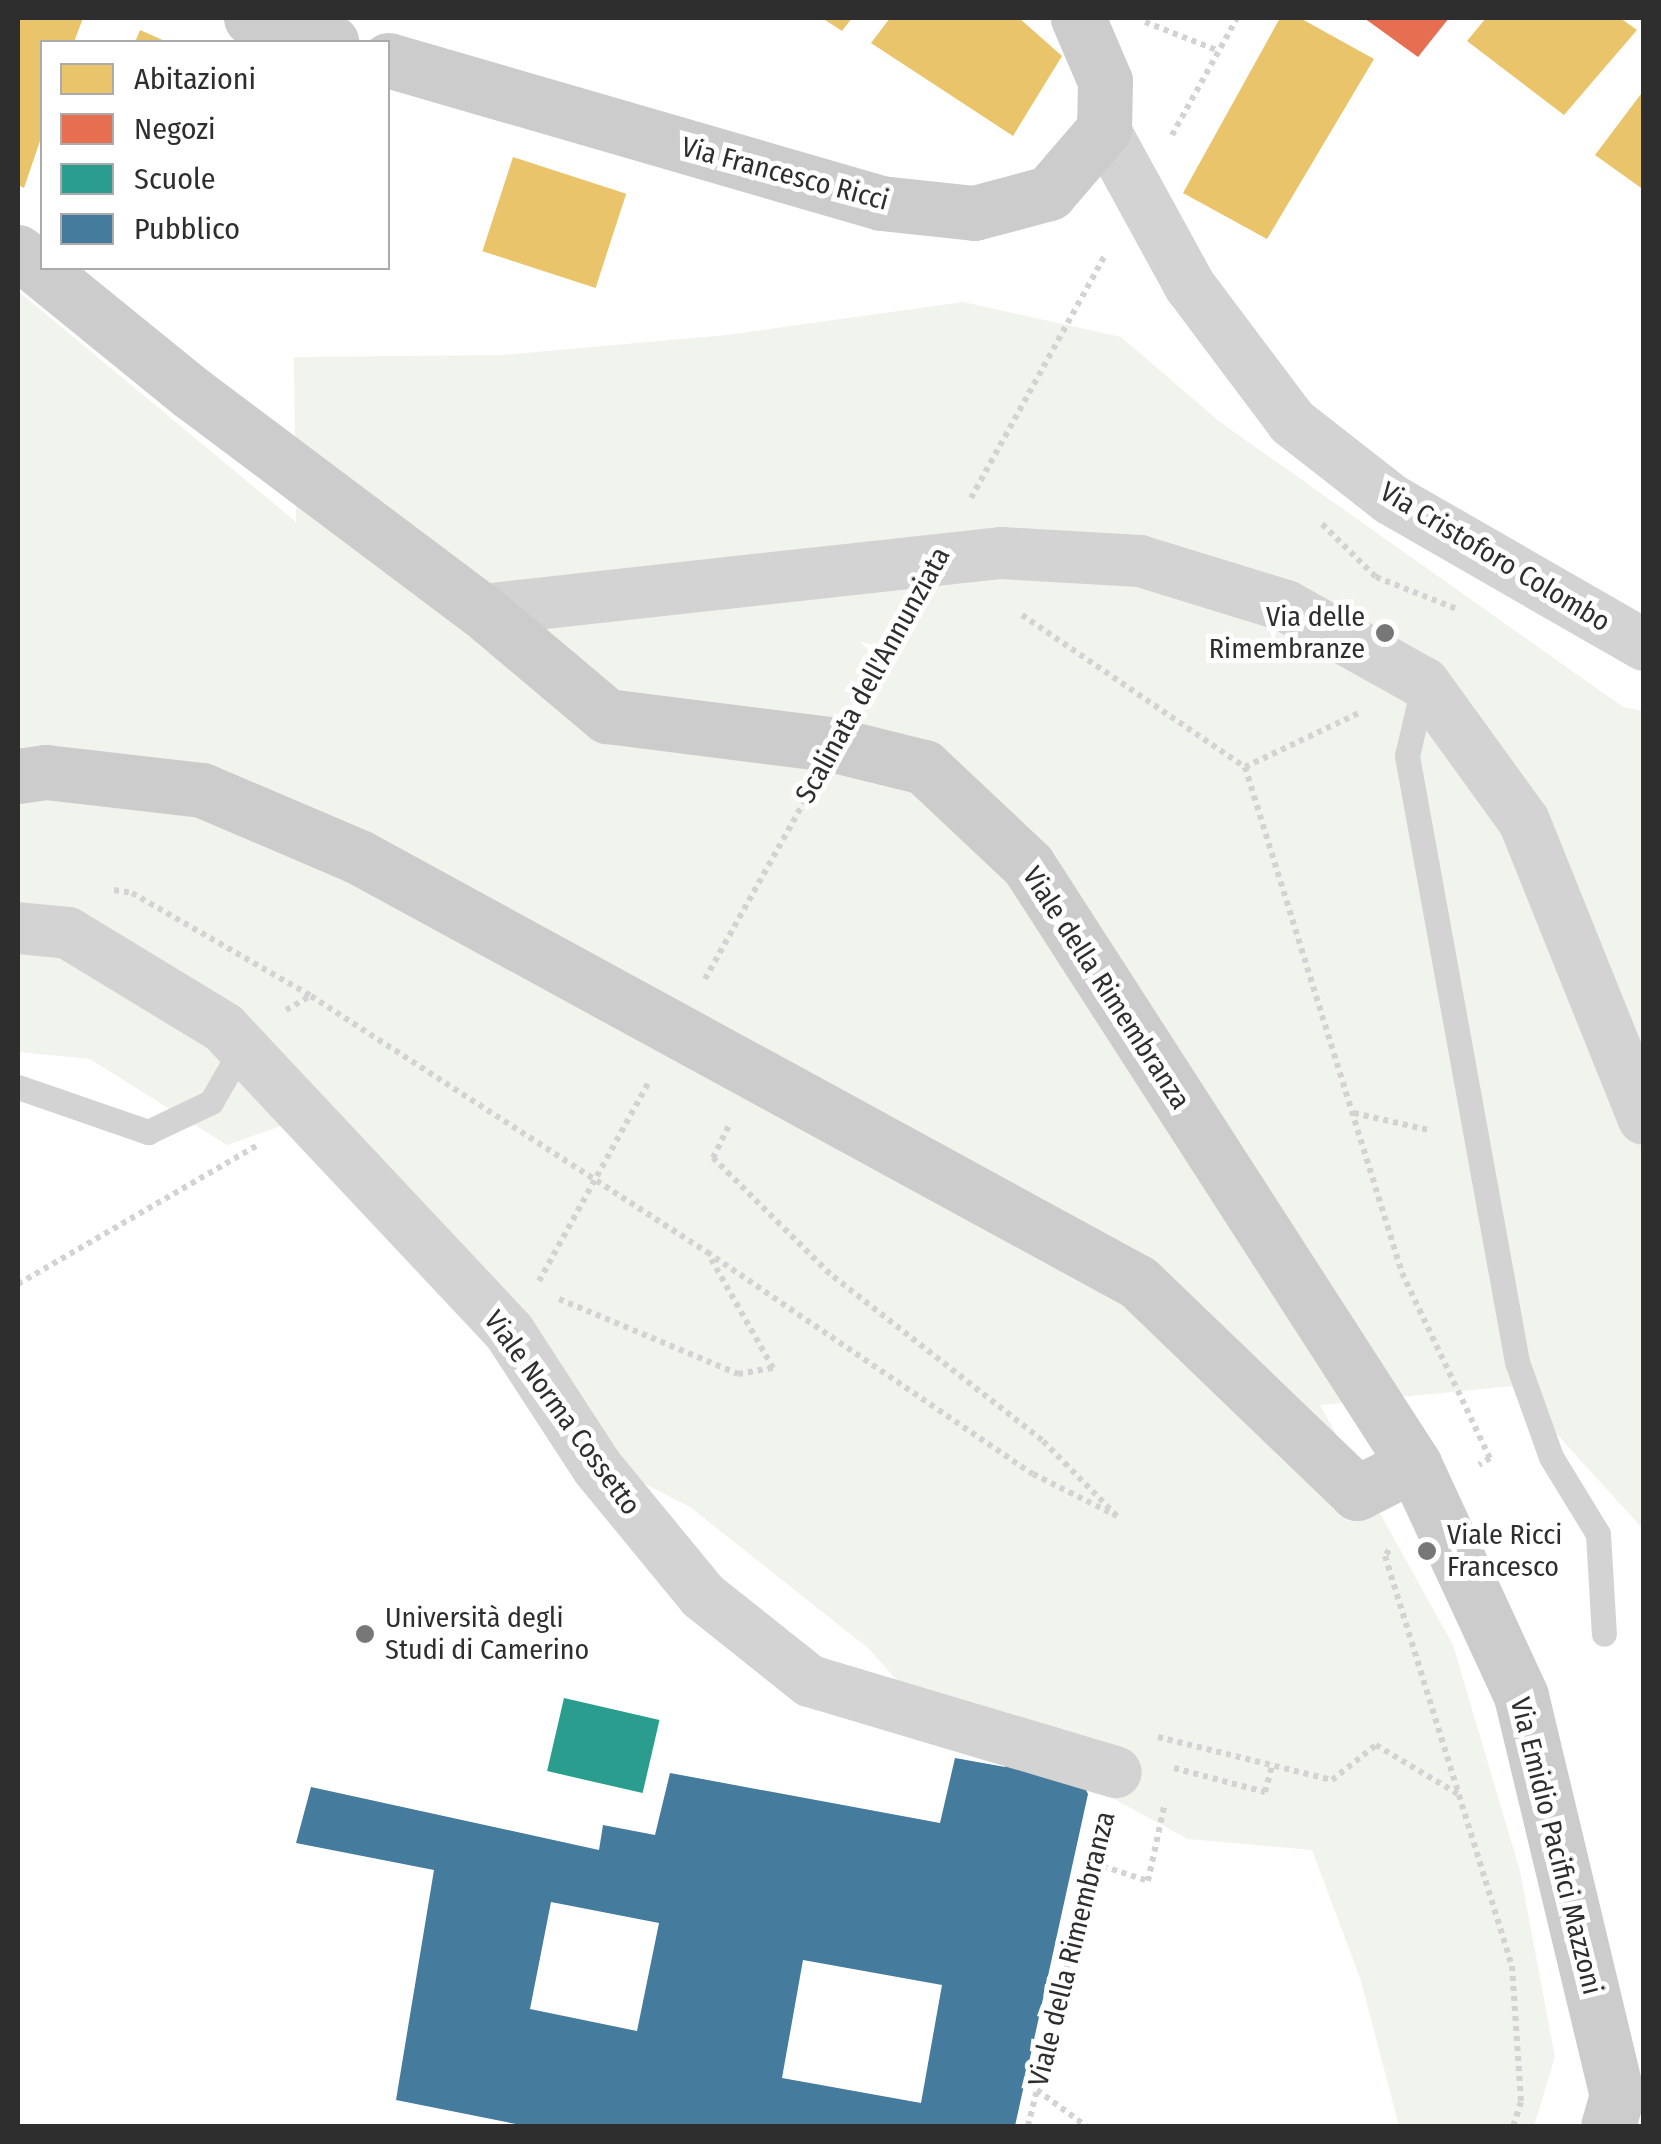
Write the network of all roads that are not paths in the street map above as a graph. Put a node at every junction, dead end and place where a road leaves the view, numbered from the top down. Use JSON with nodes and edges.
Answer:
{"nodes":[{"id":1,"x":251,"y":18,"type":"edge"},
{"id":2,"x":1078,"y":18,"type":"edge"},
{"id":3,"x":324,"y":40,"type":"edge"},
{"id":4,"x":390,"y":61,"type":"edge"},
{"id":5,"x":1104,"y":129,"type":"junction"},
{"id":6,"x":18,"y":252,"type":"edge"},
{"id":7,"x":40,"y":269,"type":"edge"},
{"id":8,"x":41,"y":270,"type":"edge"},
{"id":9,"x":481,"y":610,"type":"junction"},
{"id":10,"x":1644,"y":644,"type":"edge"},
{"id":11,"x":1424,"y":682,"type":"junction"},
{"id":12,"x":18,"y":776,"type":"edge"},
{"id":13,"x":18,"y":928,"type":"edge"},
{"id":14,"x":242,"y":1048,"type":"junction"},
{"id":15,"x":18,"y":1087,"type":"edge"},
{"id":16,"x":1644,"y":1119,"type":"edge"},
{"id":17,"x":1420,"y":1479,"type":"junction"},
{"id":18,"x":1604,"y":1634,"type":"dead end"},
{"id":19,"x":1116,"y":1772,"type":"road end"},
{"id":20,"x":1608,"y":2126,"type":"edge"}],
"edges":[{"from":1,"to":3,"type":"street"},
{"from":2,"to":5,"type":"street"},
{"from":4,"to":5,"type":"street","name":"Via Francesco Ricci"},
{"from":5,"to":10,"type":"street","name":"Via Cristoforo Colombo"},
{"from":6,"to":7,"type":"street"},
{"from":8,"to":9,"type":"street"},
{"from":9,"to":11,"type":"street"},
{"from":9,"to":17,"type":"street","name":"Viale della Rimembranza"},
{"from":11,"to":16,"type":"street"},
{"from":11,"to":18,"type":"lane"},
{"from":12,"to":17,"type":"street"},
{"from":13,"to":14,"type":"street","name":"Viale Norma Cossetto"},
{"from":14,"to":15,"type":"lane"},
{"from":14,"to":19,"type":"street","name":"Viale Norma Cossetto"},
{"from":17,"to":20,"type":"street","name":"Via Emidio Pacifici Mazzoni"}]}
